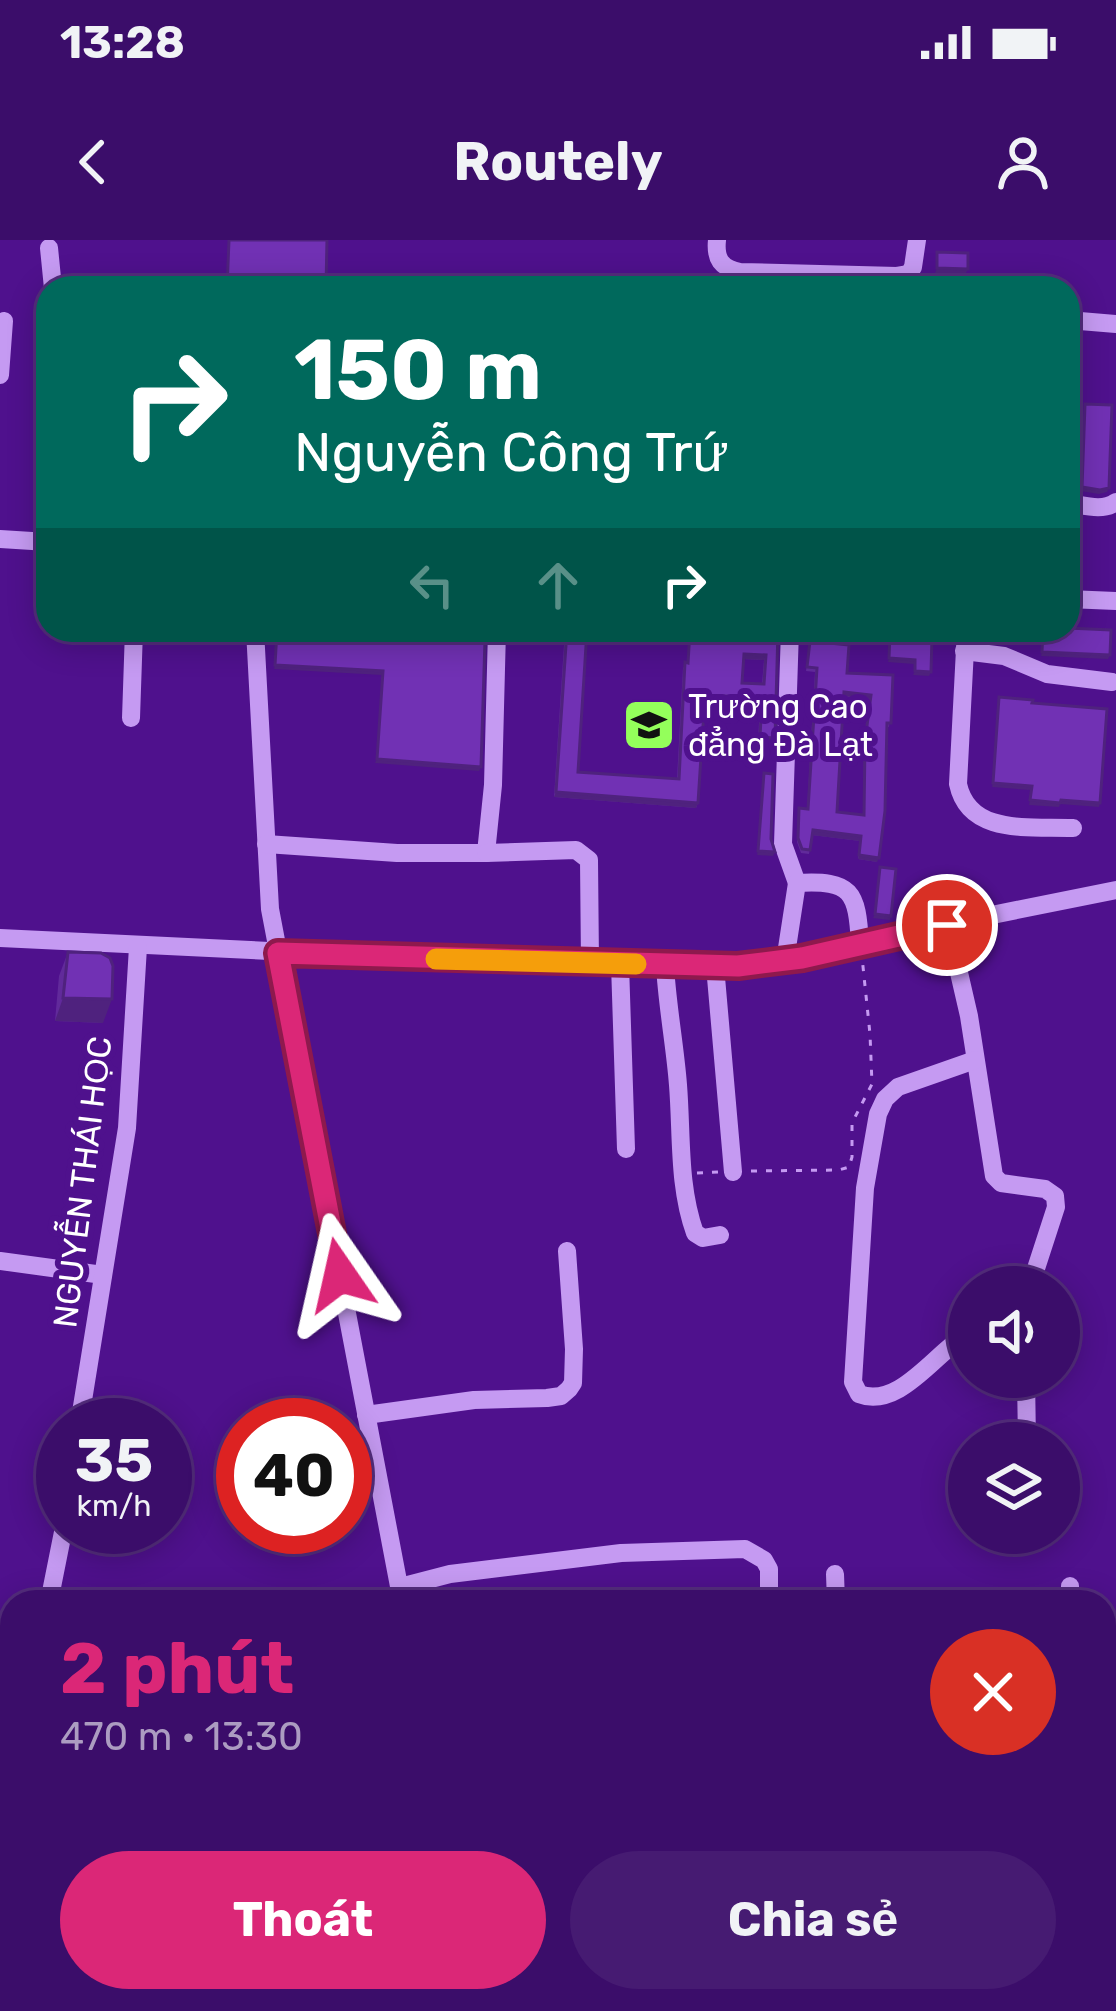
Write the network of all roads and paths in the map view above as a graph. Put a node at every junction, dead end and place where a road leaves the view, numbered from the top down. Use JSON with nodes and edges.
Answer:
{"nodes":[{"id":1,"x":717,"y":240,"type":"edge"},
{"id":2,"x":917,"y":240,"type":"edge"},
{"id":3,"x":49,"y":248,"type":"dead end"},
{"id":4,"x":52,"y":276,"type":"edge"},
{"id":5,"x":4,"y":321,"type":"dead end"},
{"id":6,"x":1080,"y":321,"type":"edge"},
{"id":7,"x":1116,"y":324,"type":"edge"},
{"id":8,"x":0,"y":375,"type":"edge"},
{"id":9,"x":1116,"y":502,"type":"edge"},
{"id":10,"x":1080,"y":505,"type":"edge"},
{"id":11,"x":0,"y":539,"type":"edge"},
{"id":12,"x":36,"y":541,"type":"edge"},
{"id":13,"x":1080,"y":600,"type":"edge"},
{"id":14,"x":1116,"y":601,"type":"edge"},
{"id":15,"x":134,"y":642,"type":"edge"},
{"id":16,"x":255,"y":642,"type":"edge"},
{"id":17,"x":497,"y":642,"type":"edge"},
{"id":18,"x":790,"y":642,"type":"edge"},
{"id":19,"x":964,"y":642,"type":"edge"},
{"id":20,"x":964,"y":651,"type":"junction"},
{"id":21,"x":1112,"y":682,"type":"dead end"},
{"id":22,"x":131,"y":718,"type":"dead end"},
{"id":23,"x":1073,"y":828,"type":"dead end"},
{"id":24,"x":266,"y":844,"type":"junction"},
{"id":25,"x":486,"y":853,"type":"junction"},
{"id":26,"x":797,"y":883,"type":"junction"},
{"id":27,"x":1116,"y":890,"type":"edge"},
{"id":28,"x":947,"y":925,"type":"junction"},
{"id":29,"x":0,"y":938,"type":"edge"},
{"id":30,"x":860,"y":944,"type":"junction"},
{"id":31,"x":138,"y":947,"type":"junction"},
{"id":32,"x":278,"y":953,"type":"junction"},
{"id":33,"x":785,"y":961,"type":"junction"},
{"id":34,"x":590,"y":964,"type":"junction"},
{"id":35,"x":620,"y":964,"type":"junction"},
{"id":36,"x":665,"y":964,"type":"junction"},
{"id":37,"x":715,"y":966,"type":"junction"},
{"id":38,"x":975,"y":1060,"type":"junction"},
{"id":39,"x":626,"y":1149,"type":"dead end"},
{"id":40,"x":733,"y":1172,"type":"junction"},
{"id":41,"x":683,"y":1174,"type":"junction"},
{"id":42,"x":720,"y":1235,"type":"dead end"},
{"id":43,"x":567,"y":1252,"type":"dead end"},
{"id":44,"x":0,"y":1261,"type":"edge"},
{"id":45,"x":1037,"y":1266,"type":"edge"},
{"id":46,"x":103,"y":1275,"type":"junction"},
{"id":47,"x":948,"y":1347,"type":"edge"},
{"id":48,"x":84,"y":1398,"type":"edge"},
{"id":49,"x":363,"y":1398,"type":"edge"},
{"id":50,"x":372,"y":1414,"type":"edge"},
{"id":51,"x":372,"y":1446,"type":"edge"},
{"id":52,"x":59,"y":1554,"type":"edge"},
{"id":53,"x":835,"y":1574,"type":"dead end"},
{"id":54,"x":51,"y":1590,"type":"edge"},
{"id":55,"x":400,"y":1590,"type":"edge"},
{"id":56,"x":411,"y":1590,"type":"edge"},
{"id":57,"x":769,"y":1590,"type":"edge"},
{"id":58,"x":836,"y":1590,"type":"edge"}],
"edges":[{"from":1,"to":2,"type":"street"},
{"from":3,"to":4,"type":"street"},
{"from":5,"to":8,"type":"street"},
{"from":6,"to":7,"type":"street"},
{"from":9,"to":10,"type":"street"},
{"from":11,"to":12,"type":"street"},
{"from":13,"to":14,"type":"street"},
{"from":15,"to":22,"type":"street"},
{"from":16,"to":24,"type":"street"},
{"from":17,"to":25,"type":"street"},
{"from":18,"to":26,"type":"street"},
{"from":19,"to":20,"type":"street"},
{"from":20,"to":21,"type":"street"},
{"from":20,"to":23,"type":"street"},
{"from":24,"to":25,"type":"street"},
{"from":24,"to":32,"type":"street"},
{"from":25,"to":34,"type":"street"},
{"from":26,"to":30,"type":"street"},
{"from":26,"to":33,"type":"street"},
{"from":27,"to":28,"type":"street"},
{"from":28,"to":30,"type":"street"},
{"from":28,"to":38,"type":"street"},
{"from":29,"to":31,"type":"street"},
{"from":30,"to":33,"type":"street"},
{"from":30,"to":40,"type":"path"},
{"from":31,"to":32,"type":"street"},
{"from":31,"to":46,"type":"street","name":"NGUYỄN THÁI HỌC"},
{"from":32,"to":34,"type":"street"},
{"from":32,"to":49,"type":"street"},
{"from":33,"to":37,"type":"street"},
{"from":34,"to":35,"type":"street"},
{"from":35,"to":36,"type":"street"},
{"from":35,"to":39,"type":"street"},
{"from":36,"to":37,"type":"street"},
{"from":36,"to":41,"type":"street"},
{"from":37,"to":40,"type":"street"},
{"from":38,"to":45,"type":"street"},
{"from":38,"to":47,"type":"street"},
{"from":40,"to":41,"type":"path"},
{"from":41,"to":42,"type":"street"},
{"from":43,"to":50,"type":"street"},
{"from":44,"to":46,"type":"street"},
{"from":46,"to":48,"type":"street","name":"NGUYỄN THÁI HỌC"},
{"from":51,"to":55,"type":"street"},
{"from":52,"to":54,"type":"street"},
{"from":53,"to":58,"type":"street"},
{"from":56,"to":57,"type":"street"}]}
